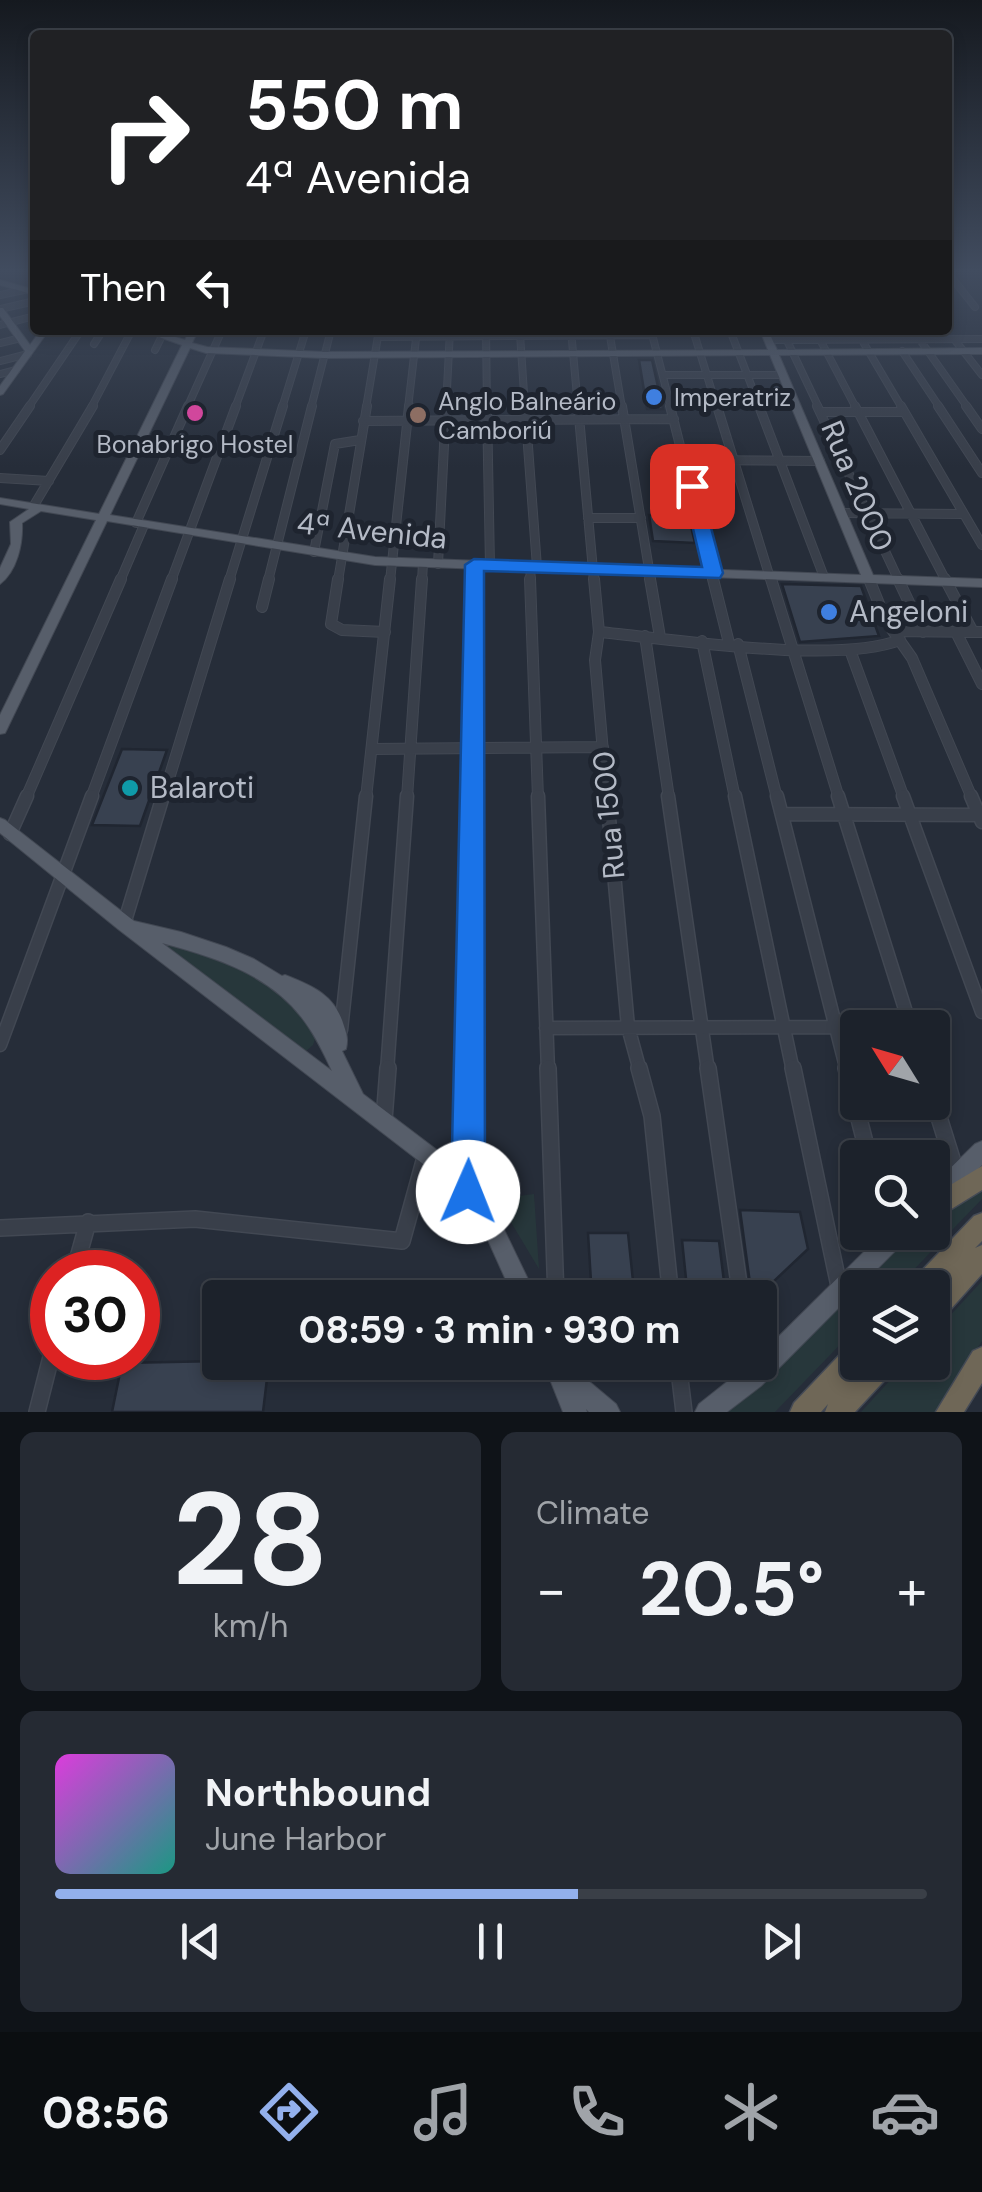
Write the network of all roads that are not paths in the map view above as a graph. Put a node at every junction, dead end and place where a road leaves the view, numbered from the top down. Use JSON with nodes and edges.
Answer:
{"nodes":[{"id":1,"x":766,"y":335,"type":"edge"},
{"id":2,"x":19,"y":336,"type":"edge"},
{"id":3,"x":41,"y":336,"type":"edge"},
{"id":4,"x":78,"y":336,"type":"edge"},
{"id":5,"x":99,"y":336,"type":"edge"},
{"id":6,"x":129,"y":336,"type":"edge"},
{"id":7,"x":161,"y":336,"type":"edge"},
{"id":8,"x":169,"y":336,"type":"edge"},
{"id":9,"x":191,"y":336,"type":"edge"},
{"id":10,"x":219,"y":336,"type":"edge"},
{"id":11,"x":262,"y":336,"type":"edge"},
{"id":12,"x":304,"y":336,"type":"edge"},
{"id":13,"x":329,"y":336,"type":"edge"},
{"id":14,"x":377,"y":336,"type":"edge"},
{"id":15,"x":417,"y":336,"type":"edge"},
{"id":16,"x":450,"y":336,"type":"edge"},
{"id":17,"x":486,"y":336,"type":"edge"},
{"id":18,"x":520,"y":336,"type":"edge"},
{"id":19,"x":571,"y":336,"type":"edge"},
{"id":20,"x":610,"y":336,"type":"edge"},
{"id":21,"x":653,"y":336,"type":"edge"},
{"id":22,"x":695,"y":336,"type":"edge"},
{"id":23,"x":732,"y":336,"type":"edge"},
{"id":24,"x":770,"y":336,"type":"edge"},
{"id":25,"x":785,"y":336,"type":"edge"},
{"id":26,"x":818,"y":336,"type":"edge"},
{"id":27,"x":860,"y":336,"type":"edge"},
{"id":28,"x":896,"y":336,"type":"edge"},
{"id":29,"x":917,"y":336,"type":"edge"},
{"id":30,"x":21,"y":338,"type":"junction"},
{"id":31,"x":954,"y":339,"type":"junction"},
{"id":32,"x":982,"y":339,"type":"edge"},
{"id":33,"x":787,"y":340,"type":"junction"},
{"id":34,"x":820,"y":340,"type":"junction"},
{"id":35,"x":862,"y":340,"type":"junction"},
{"id":36,"x":899,"y":340,"type":"junction"},
{"id":37,"x":919,"y":340,"type":"junction"},
{"id":38,"x":0,"y":343,"type":"edge"},
{"id":39,"x":94,"y":344,"type":"dead end"},
{"id":40,"x":187,"y":345,"type":"junction"},
{"id":41,"x":154,"y":350,"type":"dead end"},
{"id":42,"x":982,"y":350,"type":"edge"},
{"id":43,"x":213,"y":351,"type":"junction"},
{"id":44,"x":928,"y":351,"type":"junction"},
{"id":45,"x":964,"y":351,"type":"junction"},
{"id":46,"x":29,"y":352,"type":"junction"},
{"id":47,"x":256,"y":352,"type":"junction"},
{"id":48,"x":827,"y":352,"type":"junction"},
{"id":49,"x":868,"y":352,"type":"junction"},
{"id":50,"x":902,"y":352,"type":"junction"},
{"id":51,"x":738,"y":353,"type":"junction"},
{"id":52,"x":774,"y":353,"type":"junction"},
{"id":53,"x":792,"y":353,"type":"junction"},
{"id":54,"x":299,"y":354,"type":"junction"},
{"id":55,"x":658,"y":354,"type":"junction"},
{"id":56,"x":700,"y":354,"type":"junction"},
{"id":57,"x":324,"y":355,"type":"junction"},
{"id":58,"x":573,"y":355,"type":"junction"},
{"id":59,"x":613,"y":355,"type":"junction"},
{"id":60,"x":374,"y":356,"type":"junction"},
{"id":61,"x":414,"y":356,"type":"junction"},
{"id":62,"x":449,"y":356,"type":"junction"},
{"id":63,"x":486,"y":356,"type":"junction"},
{"id":64,"x":522,"y":356,"type":"junction"},
{"id":65,"x":0,"y":360,"type":"edge"},
{"id":66,"x":16,"y":370,"type":"junction"},
{"id":67,"x":0,"y":374,"type":"edge"},
{"id":68,"x":663,"y":374,"type":"junction"},
{"id":69,"x":707,"y":375,"type":"junction"},
{"id":70,"x":747,"y":375,"type":"junction"},
{"id":71,"x":982,"y":375,"type":"edge"},
{"id":72,"x":784,"y":376,"type":"junction"},
{"id":73,"x":0,"y":392,"type":"edge"},
{"id":74,"x":820,"y":412,"type":"junction"},
{"id":75,"x":858,"y":412,"type":"junction"},
{"id":76,"x":904,"y":412,"type":"junction"},
{"id":77,"x":363,"y":420,"type":"junction"},
{"id":78,"x":408,"y":420,"type":"junction"},
{"id":79,"x":446,"y":420,"type":"junction"},
{"id":80,"x":488,"y":420,"type":"junction"},
{"id":81,"x":526,"y":420,"type":"junction"},
{"id":82,"x":579,"y":420,"type":"junction"},
{"id":83,"x":624,"y":420,"type":"junction"},
{"id":84,"x":674,"y":420,"type":"junction"},
{"id":85,"x":982,"y":429,"type":"edge"},
{"id":86,"x":360,"y":440,"type":"junction"},
{"id":87,"x":0,"y":450,"type":"edge"},
{"id":88,"x":685,"y":460,"type":"junction"},
{"id":89,"x":734,"y":461,"type":"junction"},
{"id":90,"x":780,"y":461,"type":"junction"},
{"id":91,"x":820,"y":462,"type":"junction"},
{"id":92,"x":982,"y":473,"type":"edge"},
{"id":93,"x":0,"y":478,"type":"edge"},
{"id":94,"x":49,"y":481,"type":"junction"},
{"id":95,"x":0,"y":502,"type":"edge"},
{"id":96,"x":36,"y":507,"type":"junction"},
{"id":97,"x":842,"y":513,"type":"junction"},
{"id":98,"x":868,"y":513,"type":"junction"},
{"id":99,"x":911,"y":513,"type":"junction"},
{"id":100,"x":964,"y":514,"type":"junction"},
{"id":101,"x":103,"y":518,"type":"junction"},
{"id":102,"x":588,"y":518,"type":"junction"},
{"id":103,"x":640,"y":518,"type":"junction"},
{"id":104,"x":140,"y":524,"type":"junction"},
{"id":105,"x":190,"y":532,"type":"junction"},
{"id":106,"x":242,"y":540,"type":"junction"},
{"id":107,"x":982,"y":545,"type":"edge"},
{"id":108,"x":277,"y":546,"type":"junction"},
{"id":109,"x":314,"y":552,"type":"junction"},
{"id":110,"x":342,"y":556,"type":"junction"},
{"id":111,"x":392,"y":562,"type":"junction"},
{"id":112,"x":423,"y":563,"type":"junction"},
{"id":113,"x":438,"y":564,"type":"junction"},
{"id":114,"x":474,"y":565,"type":"junction"},
{"id":115,"x":490,"y":566,"type":"junction"},
{"id":116,"x":534,"y":567,"type":"junction"},
{"id":117,"x":593,"y":569,"type":"junction"},
{"id":118,"x":649,"y":571,"type":"junction"},
{"id":119,"x":713,"y":573,"type":"junction"},
{"id":120,"x":770,"y":576,"type":"junction"},
{"id":121,"x":824,"y":577,"type":"junction"},
{"id":122,"x":869,"y":579,"type":"junction"},
{"id":123,"x":0,"y":580,"type":"edge"},
{"id":124,"x":899,"y":580,"type":"junction"},
{"id":125,"x":947,"y":582,"type":"junction"},
{"id":126,"x":982,"y":583,"type":"edge"},
{"id":127,"x":262,"y":607,"type":"dead end"},
{"id":128,"x":384,"y":632,"type":"junction"},
{"id":129,"x":598,"y":632,"type":"junction"},
{"id":130,"x":923,"y":632,"type":"junction"},
{"id":131,"x":956,"y":632,"type":"junction"},
{"id":132,"x":978,"y":632,"type":"edge"},
{"id":133,"x":896,"y":636,"type":"junction"},
{"id":134,"x":653,"y":637,"type":"junction"},
{"id":135,"x":702,"y":641,"type":"junction"},
{"id":136,"x":734,"y":643,"type":"junction"},
{"id":137,"x":793,"y":648,"type":"junction"},
{"id":138,"x":850,"y":650,"type":"junction"},
{"id":139,"x":982,"y":684,"type":"edge"},
{"id":140,"x":0,"y":729,"type":"edge"},
{"id":141,"x":536,"y":747,"type":"junction"},
{"id":142,"x":603,"y":747,"type":"junction"},
{"id":143,"x":372,"y":748,"type":"junction"},
{"id":144,"x":410,"y":748,"type":"junction"},
{"id":145,"x":473,"y":748,"type":"junction"},
{"id":146,"x":782,"y":814,"type":"junction"},
{"id":147,"x":845,"y":814,"type":"junction"},
{"id":148,"x":910,"y":814,"type":"junction"},
{"id":149,"x":980,"y":819,"type":"edge"},
{"id":150,"x":5,"y":829,"type":"edge"},
{"id":151,"x":64,"y":876,"type":"junction"},
{"id":152,"x":124,"y":924,"type":"junction"},
{"id":153,"x":265,"y":975,"type":"junction"},
{"id":154,"x":905,"y":1010,"type":"edge"},
{"id":155,"x":982,"y":1012,"type":"edge"},
{"id":156,"x":836,"y":1026,"type":"junction"},
{"id":157,"x":702,"y":1027,"type":"junction"},
{"id":158,"x":784,"y":1027,"type":"junction"},
{"id":159,"x":546,"y":1028,"type":"junction"},
{"id":160,"x":628,"y":1028,"type":"junction"},
{"id":161,"x":340,"y":1043,"type":"junction"},
{"id":162,"x":0,"y":1045,"type":"edge"},
{"id":163,"x":337,"y":1064,"type":"junction"},
{"id":164,"x":356,"y":1099,"type":"junction"},
{"id":165,"x":384,"y":1120,"type":"junction"},
{"id":166,"x":940,"y":1120,"type":"edge"},
{"id":167,"x":864,"y":1140,"type":"edge"},
{"id":168,"x":982,"y":1152,"type":"edge"},
{"id":169,"x":426,"y":1153,"type":"junction"},
{"id":170,"x":958,"y":1176,"type":"junction"},
{"id":171,"x":982,"y":1177,"type":"edge"},
{"id":172,"x":950,"y":1183,"type":"edge"},
{"id":173,"x":468,"y":1192,"type":"junction"},
{"id":174,"x":950,"y":1198,"type":"edge"},
{"id":175,"x":88,"y":1222,"type":"junction"},
{"id":176,"x":982,"y":1224,"type":"edge"},
{"id":177,"x":0,"y":1228,"type":"edge"},
{"id":178,"x":80,"y":1250,"type":"edge"},
{"id":179,"x":880,"y":1250,"type":"edge"},
{"id":180,"x":982,"y":1258,"type":"edge"},
{"id":181,"x":861,"y":1270,"type":"edge"},
{"id":182,"x":939,"y":1270,"type":"edge"},
{"id":183,"x":517,"y":1280,"type":"edge"},
{"id":184,"x":555,"y":1280,"type":"edge"},
{"id":185,"x":669,"y":1280,"type":"edge"},
{"id":186,"x":738,"y":1280,"type":"edge"},
{"id":187,"x":950,"y":1291,"type":"edge"},
{"id":188,"x":840,"y":1292,"type":"joint"},
{"id":189,"x":777,"y":1348,"type":"edge"},
{"id":190,"x":982,"y":1360,"type":"edge"},
{"id":191,"x":840,"y":1373,"type":"edge"},
{"id":192,"x":982,"y":1374,"type":"edge"},
{"id":193,"x":45,"y":1380,"type":"edge"},
{"id":194,"x":563,"y":1380,"type":"edge"},
{"id":195,"x":573,"y":1380,"type":"edge"},
{"id":196,"x":680,"y":1380,"type":"edge"},
{"id":197,"x":741,"y":1380,"type":"edge"},
{"id":198,"x":867,"y":1380,"type":"edge"},
{"id":199,"x":37,"y":1412,"type":"edge"},
{"id":200,"x":576,"y":1412,"type":"edge"},
{"id":201,"x":608,"y":1412,"type":"edge"},
{"id":202,"x":684,"y":1412,"type":"edge"},
{"id":203,"x":707,"y":1412,"type":"edge"},
{"id":204,"x":802,"y":1412,"type":"edge"},
{"id":205,"x":838,"y":1412,"type":"edge"},
{"id":206,"x":949,"y":1412,"type":"edge"}],
"edges":[{"from":1,"to":52,"type":"main road","name":"Rua 2000"},
{"from":2,"to":30,"type":"main road"},
{"from":3,"to":46,"type":"main road"},
{"from":4,"to":87,"type":"street"},
{"from":5,"to":39,"type":"street"},
{"from":6,"to":94,"type":"street"},
{"from":7,"to":41,"type":"street"},
{"from":8,"to":40,"type":"main road"},
{"from":9,"to":40,"type":"main road"},
{"from":10,"to":43,"type":"street"},
{"from":11,"to":47,"type":"street"},
{"from":12,"to":54,"type":"street"},
{"from":13,"to":57,"type":"street"},
{"from":14,"to":60,"type":"street"},
{"from":15,"to":61,"type":"street"},
{"from":16,"to":62,"type":"street"},
{"from":17,"to":63,"type":"street"},
{"from":18,"to":64,"type":"street"},
{"from":19,"to":58,"type":"street","name":"Rua 1500"},
{"from":20,"to":59,"type":"street"},
{"from":21,"to":55,"type":"street"},
{"from":22,"to":56,"type":"street"},
{"from":23,"to":51,"type":"street"},
{"from":24,"to":33,"type":"street"},
{"from":25,"to":33,"type":"street"},
{"from":26,"to":34,"type":"street"},
{"from":27,"to":35,"type":"street"},
{"from":28,"to":36,"type":"street"},
{"from":29,"to":37,"type":"street"},
{"from":30,"to":38,"type":"street"},
{"from":30,"to":46,"type":"main road"},
{"from":31,"to":32,"type":"street"},
{"from":31,"to":37,"type":"street"},
{"from":31,"to":45,"type":"street"},
{"from":33,"to":34,"type":"street"},
{"from":33,"to":53,"type":"street"},
{"from":34,"to":35,"type":"street"},
{"from":34,"to":48,"type":"street"},
{"from":35,"to":36,"type":"street"},
{"from":35,"to":49,"type":"street"},
{"from":36,"to":37,"type":"street"},
{"from":37,"to":44,"type":"street"},
{"from":40,"to":43,"type":"main road"},
{"from":40,"to":101,"type":"main road"},
{"from":42,"to":45,"type":"main road"},
{"from":43,"to":47,"type":"main road"},
{"from":43,"to":104,"type":"street"},
{"from":44,"to":45,"type":"main road"},
{"from":44,"to":50,"type":"main road"},
{"from":44,"to":85,"type":"street"},
{"from":45,"to":71,"type":"street"},
{"from":46,"to":65,"type":"street"},
{"from":46,"to":66,"type":"main road"},
{"from":47,"to":54,"type":"main road"},
{"from":47,"to":105,"type":"street"},
{"from":48,"to":49,"type":"main road"},
{"from":48,"to":53,"type":"main road"},
{"from":48,"to":75,"type":"street"},
{"from":49,"to":50,"type":"main road"},
{"from":49,"to":76,"type":"street"},
{"from":50,"to":92,"type":"street"},
{"from":51,"to":52,"type":"main road"},
{"from":51,"to":56,"type":"main road"},
{"from":51,"to":70,"type":"street"},
{"from":52,"to":53,"type":"main road"},
{"from":52,"to":72,"type":"main road","name":"Rua 2000"},
{"from":53,"to":74,"type":"street"},
{"from":54,"to":57,"type":"main road"},
{"from":54,"to":106,"type":"street"},
{"from":55,"to":56,"type":"main road"},
{"from":55,"to":59,"type":"main road"},
{"from":55,"to":68,"type":"street"},
{"from":56,"to":69,"type":"street"},
{"from":57,"to":60,"type":"main road"},
{"from":57,"to":108,"type":"street"},
{"from":58,"to":59,"type":"main road"},
{"from":58,"to":64,"type":"main road"},
{"from":58,"to":82,"type":"street","name":"Rua 1500"},
{"from":59,"to":83,"type":"street"},
{"from":60,"to":61,"type":"main road"},
{"from":60,"to":77,"type":"street"},
{"from":61,"to":62,"type":"main road"},
{"from":61,"to":78,"type":"street"},
{"from":62,"to":63,"type":"main road"},
{"from":62,"to":79,"type":"street"},
{"from":63,"to":64,"type":"main road"},
{"from":63,"to":80,"type":"street"},
{"from":64,"to":81,"type":"street"},
{"from":66,"to":67,"type":"street"},
{"from":66,"to":73,"type":"main road"},
{"from":68,"to":69,"type":"street"},
{"from":68,"to":84,"type":"street"},
{"from":69,"to":70,"type":"street"},
{"from":69,"to":89,"type":"street"},
{"from":70,"to":72,"type":"street"},
{"from":70,"to":90,"type":"street"},
{"from":72,"to":91,"type":"main road","name":"Rua 2000"},
{"from":74,"to":75,"type":"street"},
{"from":74,"to":98,"type":"street"},
{"from":75,"to":76,"type":"street"},
{"from":75,"to":99,"type":"street"},
{"from":76,"to":100,"type":"street"},
{"from":77,"to":78,"type":"street"},
{"from":77,"to":86,"type":"street"},
{"from":78,"to":79,"type":"street"},
{"from":78,"to":111,"type":"street"},
{"from":79,"to":80,"type":"street"},
{"from":79,"to":113,"type":"street"},
{"from":80,"to":81,"type":"street"},
{"from":80,"to":115,"type":"street"},
{"from":81,"to":82,"type":"street"},
{"from":81,"to":116,"type":"street"},
{"from":82,"to":83,"type":"street"},
{"from":82,"to":102,"type":"street","name":"Rua 1500"},
{"from":83,"to":84,"type":"street"},
{"from":83,"to":103,"type":"street"},
{"from":84,"to":88,"type":"street"},
{"from":86,"to":109,"type":"street"},
{"from":86,"to":110,"type":"street"},
{"from":88,"to":89,"type":"street"},
{"from":88,"to":119,"type":"street"},
{"from":89,"to":90,"type":"street"},
{"from":89,"to":120,"type":"street"},
{"from":90,"to":91,"type":"street"},
{"from":90,"to":121,"type":"street"},
{"from":91,"to":97,"type":"main road","name":"Rua 2000"},
{"from":93,"to":94,"type":"street"},
{"from":94,"to":96,"type":"street"},
{"from":95,"to":96,"type":"main road","name":"4ª Avenida"},
{"from":96,"to":101,"type":"main road","name":"4ª Avenida"},
{"from":96,"to":123,"type":"main road"},
{"from":97,"to":98,"type":"street"},
{"from":97,"to":122,"type":"main road","name":"Rua 2000"},
{"from":98,"to":99,"type":"street"},
{"from":98,"to":124,"type":"street"},
{"from":99,"to":100,"type":"street"},
{"from":99,"to":125,"type":"street"},
{"from":100,"to":107,"type":"street"},
{"from":101,"to":104,"type":"main road","name":"4ª Avenida"},
{"from":101,"to":140,"type":"main road"},
{"from":102,"to":103,"type":"street"},
{"from":102,"to":117,"type":"street","name":"Rua 1500"},
{"from":103,"to":118,"type":"street"},
{"from":104,"to":105,"type":"main road","name":"4ª Avenida"},
{"from":104,"to":150,"type":"street"},
{"from":105,"to":106,"type":"main road","name":"4ª Avenida"},
{"from":105,"to":151,"type":"street"},
{"from":106,"to":108,"type":"main road","name":"4ª Avenida"},
{"from":106,"to":152,"type":"street"},
{"from":108,"to":109,"type":"main road","name":"4ª Avenida"},
{"from":108,"to":127,"type":"street"},
{"from":109,"to":110,"type":"main road","name":"4ª Avenida"},
{"from":110,"to":111,"type":"main road","name":"4ª Avenida"},
{"from":110,"to":128,"type":"street"},
{"from":111,"to":112,"type":"main road","name":"4ª Avenida"},
{"from":111,"to":128,"type":"street"},
{"from":112,"to":113,"type":"main road","name":"4ª Avenida"},
{"from":112,"to":144,"type":"street"},
{"from":113,"to":114,"type":"main road","name":"4ª Avenida"},
{"from":114,"to":115,"type":"main road","name":"4ª Avenida"},
{"from":114,"to":145,"type":"street"},
{"from":115,"to":116,"type":"main road","name":"4ª Avenida"},
{"from":116,"to":117,"type":"main road","name":"4ª Avenida"},
{"from":116,"to":141,"type":"street"},
{"from":117,"to":118,"type":"main road","name":"4ª Avenida"},
{"from":117,"to":129,"type":"street","name":"Rua 1500"},
{"from":118,"to":119,"type":"main road","name":"4ª Avenida"},
{"from":118,"to":134,"type":"street"},
{"from":119,"to":120,"type":"main road","name":"4ª Avenida"},
{"from":119,"to":136,"type":"street"},
{"from":120,"to":121,"type":"main road","name":"4ª Avenida"},
{"from":120,"to":137,"type":"street"},
{"from":121,"to":122,"type":"main road","name":"4ª Avenida"},
{"from":122,"to":124,"type":"main road","name":"4ª Avenida"},
{"from":122,"to":133,"type":"street","name":"Rua 2000"},
{"from":124,"to":125,"type":"main road","name":"4ª Avenida"},
{"from":124,"to":130,"type":"street"},
{"from":125,"to":126,"type":"main road","name":"4ª Avenida"},
{"from":125,"to":132,"type":"street"},
{"from":128,"to":143,"type":"street"},
{"from":129,"to":134,"type":"street"},
{"from":129,"to":142,"type":"street","name":"Rua 1500"},
{"from":130,"to":131,"type":"street"},
{"from":130,"to":133,"type":"street"},
{"from":131,"to":132,"type":"street"},
{"from":131,"to":139,"type":"street"},
{"from":133,"to":138,"type":"street"},
{"from":133,"to":149,"type":"street","name":"Rua 2000"},
{"from":134,"to":135,"type":"street"},
{"from":134,"to":157,"type":"street"},
{"from":135,"to":136,"type":"street"},
{"from":135,"to":158,"type":"street"},
{"from":136,"to":137,"type":"street"},
{"from":136,"to":146,"type":"street"},
{"from":137,"to":138,"type":"street"},
{"from":137,"to":147,"type":"street"},
{"from":138,"to":148,"type":"street"},
{"from":141,"to":142,"type":"street"},
{"from":141,"to":145,"type":"street"},
{"from":141,"to":159,"type":"street"},
{"from":142,"to":160,"type":"street","name":"Rua 1500"},
{"from":143,"to":144,"type":"street"},
{"from":143,"to":161,"type":"street"},
{"from":144,"to":145,"type":"street"},
{"from":144,"to":165,"type":"street"},
{"from":145,"to":173,"type":"street"},
{"from":146,"to":147,"type":"street"},
{"from":146,"to":156,"type":"street"},
{"from":147,"to":148,"type":"street"},
{"from":147,"to":154,"type":"street"},
{"from":148,"to":149,"type":"street"},
{"from":148,"to":155,"type":"street"},
{"from":150,"to":151,"type":"main road"},
{"from":151,"to":152,"type":"main road"},
{"from":151,"to":162,"type":"street"},
{"from":152,"to":153,"type":"main road"},
{"from":152,"to":164,"type":"main road"},
{"from":153,"to":161,"type":"main road"},
{"from":153,"to":163,"type":"main road"},
{"from":156,"to":158,"type":"street"},
{"from":156,"to":167,"type":"street"},
{"from":157,"to":158,"type":"street"},
{"from":157,"to":160,"type":"street"},
{"from":157,"to":186,"type":"street"},
{"from":158,"to":188,"type":"street"},
{"from":159,"to":160,"type":"street"},
{"from":159,"to":184,"type":"street"},
{"from":160,"to":185,"type":"street","name":"Rua 1500"},
{"from":161,"to":163,"type":"street"},
{"from":163,"to":164,"type":"main road"},
{"from":164,"to":165,"type":"main road"},
{"from":165,"to":169,"type":"main road"},
{"from":166,"to":170,"type":"street"},
{"from":168,"to":170,"type":"main road"},
{"from":169,"to":173,"type":"main road"},
{"from":169,"to":175,"type":"street"},
{"from":170,"to":172,"type":"main road"},
{"from":171,"to":174,"type":"highway"},
{"from":173,"to":183,"type":"main road"},
{"from":175,"to":177,"type":"street"},
{"from":175,"to":178,"type":"street"},
{"from":176,"to":182,"type":"highway"},
{"from":179,"to":181,"type":"main road"},
{"from":180,"to":187,"type":"highway"},
{"from":188,"to":189,"type":"main road"},
{"from":190,"to":206,"type":"highway"},
{"from":191,"to":204,"type":"highway"},
{"from":192,"to":206,"type":"main road"},
{"from":193,"to":199,"type":"street"},
{"from":194,"to":200,"type":"main road"},
{"from":195,"to":201,"type":"main road"},
{"from":196,"to":202,"type":"street"},
{"from":197,"to":203,"type":"main road"},
{"from":198,"to":205,"type":"highway"}]}
